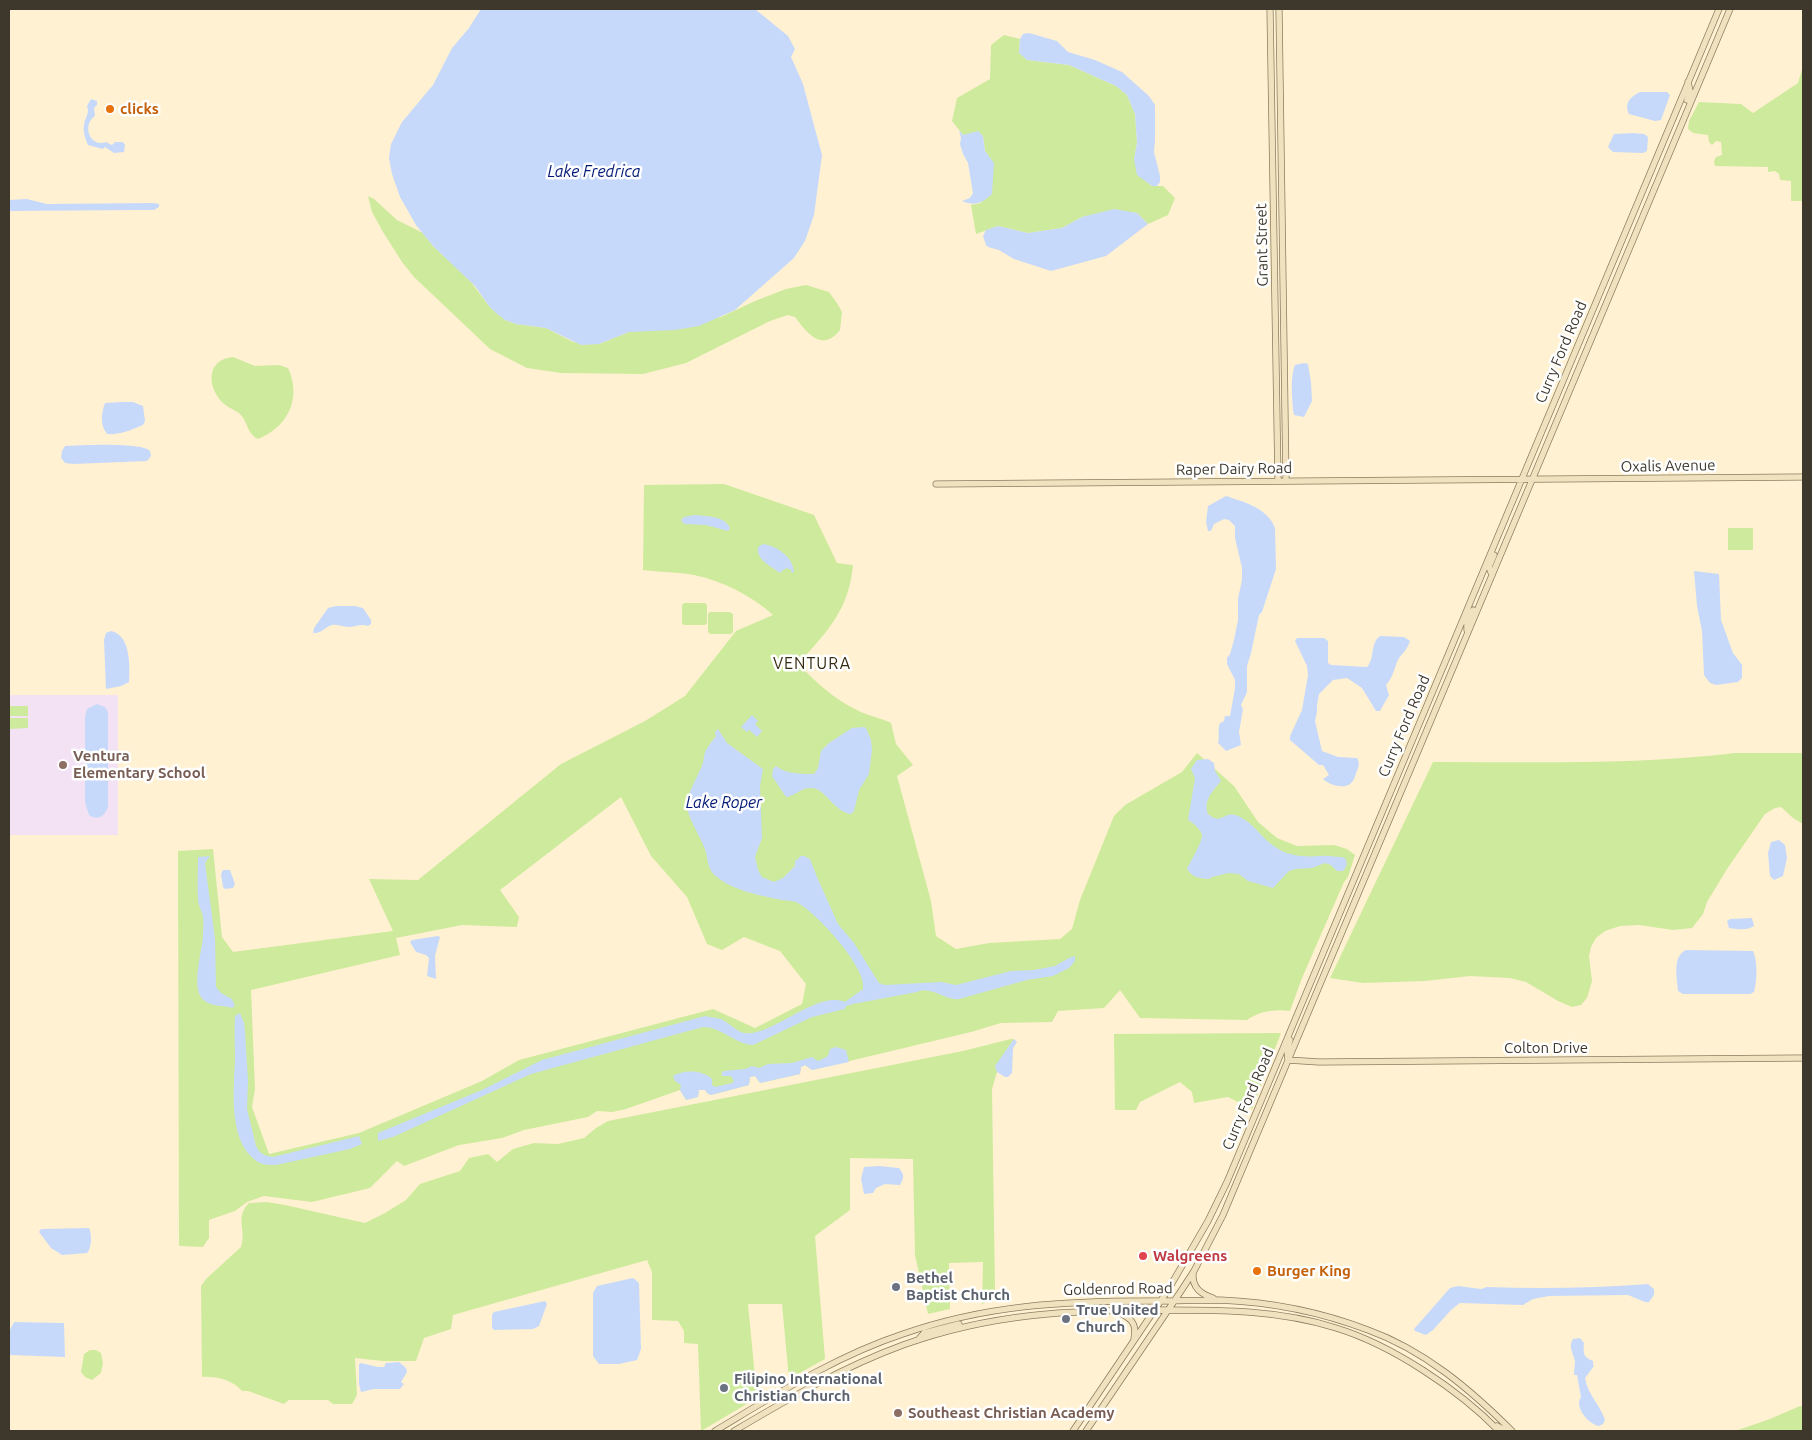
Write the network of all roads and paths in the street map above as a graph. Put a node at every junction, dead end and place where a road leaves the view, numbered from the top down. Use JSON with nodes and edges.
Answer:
{"nodes":[{"id":1,"x":1270,"y":9,"type":"edge"},
{"id":2,"x":1279,"y":9,"type":"edge"},
{"id":3,"x":1719,"y":9,"type":"edge"},
{"id":4,"x":1730,"y":9,"type":"edge"},
{"id":5,"x":1712,"y":24,"type":"junction"},
{"id":6,"x":1688,"y":82,"type":"junction"},
{"id":7,"x":1698,"y":83,"type":"junction"},
{"id":8,"x":1676,"y":136,"type":"junction"},
{"id":9,"x":1621,"y":243,"type":"junction"},
{"id":10,"x":1600,"y":293,"type":"junction"},
{"id":11,"x":1609,"y":295,"type":"junction"},
{"id":12,"x":1579,"y":343,"type":"junction"},
{"id":13,"x":1582,"y":360,"type":"junction"},
{"id":14,"x":1572,"y":383,"type":"junction"},
{"id":15,"x":1803,"y":477,"type":"edge"},
{"id":16,"x":1532,"y":479,"type":"junction"},
{"id":17,"x":1521,"y":480,"type":"junction"},
{"id":18,"x":1278,"y":481,"type":"junction"},
{"id":19,"x":1286,"y":481,"type":"junction"},
{"id":20,"x":936,"y":484,"type":"dead end"},
{"id":21,"x":1506,"y":517,"type":"junction"},
{"id":22,"x":1492,"y":575,"type":"junction"},
{"id":23,"x":1478,"y":584,"type":"junction"},
{"id":24,"x":1467,"y":634,"type":"junction"},
{"id":25,"x":1322,"y":954,"type":"junction"},
{"id":26,"x":1803,"y":1058,"type":"edge"},
{"id":27,"x":1288,"y":1060,"type":"junction"},
{"id":28,"x":1277,"y":1062,"type":"junction"},
{"id":29,"x":1249,"y":1153,"type":"junction"},
{"id":30,"x":1194,"y":1271,"type":"junction"},
{"id":31,"x":1162,"y":1300,"type":"junction"},
{"id":32,"x":1175,"y":1300,"type":"junction"},
{"id":33,"x":1219,"y":1300,"type":"junction"},
{"id":34,"x":1086,"y":1301,"type":"junction"},
{"id":35,"x":1115,"y":1310,"type":"junction"},
{"id":36,"x":1155,"y":1310,"type":"junction"},
{"id":37,"x":1169,"y":1310,"type":"junction"},
{"id":38,"x":988,"y":1311,"type":"junction"},
{"id":39,"x":991,"y":1321,"type":"junction"},
{"id":40,"x":1339,"y":1328,"type":"junction"},
{"id":41,"x":1369,"y":1330,"type":"junction"},
{"id":42,"x":918,"y":1340,"type":"junction"},
{"id":43,"x":1134,"y":1341,"type":"junction"},
{"id":44,"x":1375,"y":1344,"type":"junction"},
{"id":45,"x":1404,"y":1346,"type":"junction"},
{"id":46,"x":1492,"y":1424,"type":"junction"},
{"id":47,"x":715,"y":1431,"type":"edge"},
{"id":48,"x":734,"y":1431,"type":"edge"},
{"id":49,"x":1073,"y":1431,"type":"edge"},
{"id":50,"x":1086,"y":1431,"type":"edge"},
{"id":51,"x":1499,"y":1431,"type":"edge"},
{"id":52,"x":1506,"y":1431,"type":"edge"},
{"id":53,"x":1512,"y":1431,"type":"edge"}],
"edges":[{"from":1,"to":18,"type":"main road","name":"Grant Street"},
{"from":2,"to":19,"type":"main road","name":"Grant Street"},
{"from":3,"to":5,"type":"main road","name":"Curry Ford Road"},
{"from":4,"to":7,"type":"main road","name":"Curry Ford Road"},
{"from":5,"to":6,"type":"main road","name":"Curry Ford Road"},
{"from":5,"to":7,"type":"main road"},
{"from":6,"to":8,"type":"main road"},
{"from":6,"to":9,"type":"main road","name":"Curry Ford Road"},
{"from":7,"to":8,"type":"main road","name":"Curry Ford Road"},
{"from":8,"to":11,"type":"main road","name":"Curry Ford Road"},
{"from":9,"to":10,"type":"main road","name":"Curry Ford Road"},
{"from":9,"to":11,"type":"main road"},
{"from":10,"to":12,"type":"main road","name":"Curry Ford Road"},
{"from":10,"to":13,"type":"main road"},
{"from":11,"to":13,"type":"main road","name":"Curry Ford Road"},
{"from":12,"to":14,"type":"main road"},
{"from":12,"to":17,"type":"main road","name":"Curry Ford Road"},
{"from":13,"to":14,"type":"main road","name":"Curry Ford Road"},
{"from":14,"to":16,"type":"main road","name":"Curry Ford Road"},
{"from":15,"to":16,"type":"main road","name":"Oxalis Avenue"},
{"from":16,"to":17,"type":"main road","name":"Raper Dairy Road"},
{"from":16,"to":22,"type":"main road","name":"Curry Ford Road"},
{"from":17,"to":19,"type":"main road","name":"Raper Dairy Road"},
{"from":17,"to":21,"type":"main road","name":"Curry Ford Road"},
{"from":18,"to":19,"type":"main road","name":"Raper Dairy Road"},
{"from":18,"to":20,"type":"main road","name":"Raper Dairy Road"},
{"from":21,"to":22,"type":"main road"},
{"from":21,"to":23,"type":"main road","name":"Curry Ford Road"},
{"from":22,"to":24,"type":"main road","name":"Curry Ford Road"},
{"from":23,"to":24,"type":"main road"},
{"from":23,"to":25,"type":"main road","name":"Curry Ford Road"},
{"from":24,"to":27,"type":"main road","name":"Curry Ford Road"},
{"from":25,"to":27,"type":"main road"},
{"from":25,"to":28,"type":"main road","name":"Curry Ford Road"},
{"from":26,"to":27,"type":"main road","name":"Colton Drive"},
{"from":27,"to":29,"type":"main road","name":"Curry Ford Road"},
{"from":28,"to":29,"type":"main road"},
{"from":28,"to":31,"type":"main road","name":"Curry Ford Road"},
{"from":29,"to":30,"type":"main road","name":"Curry Ford Road"},
{"from":30,"to":32,"type":"main road","name":"Curry Ford Road"},
{"from":30,"to":33,"type":"main road"},
{"from":31,"to":32,"type":"main road","name":"Goldenrod Road"},
{"from":31,"to":34,"type":"main road","name":"Goldenrod Road"},
{"from":31,"to":36,"type":"main road","name":"Curry Ford Road"},
{"from":32,"to":33,"type":"main road","name":"Goldenrod Road"},
{"from":32,"to":37,"type":"main road","name":"Curry Ford Road"},
{"from":33,"to":41,"type":"main road","name":"Goldenrod Road"},
{"from":34,"to":38,"type":"main road","name":"Goldenrod Road"},
{"from":34,"to":39,"type":"main road"},
{"from":35,"to":36,"type":"main road","name":"Goldenrod Road"},
{"from":35,"to":39,"type":"main road","name":"Goldenrod Road"},
{"from":35,"to":43,"type":"main road"},
{"from":36,"to":37,"type":"main road","name":"Goldenrod Road"},
{"from":36,"to":43,"type":"main road","name":"Curry Ford Road"},
{"from":37,"to":40,"type":"main road","name":"Goldenrod Road"},
{"from":37,"to":50,"type":"main road","name":"Curry Ford Road"},
{"from":38,"to":42,"type":"main road"},
{"from":38,"to":47,"type":"main road","name":"Goldenrod Road"},
{"from":39,"to":42,"type":"main road","name":"Goldenrod Road"},
{"from":40,"to":41,"type":"main road"},
{"from":40,"to":44,"type":"main road","name":"Goldenrod Road"},
{"from":41,"to":45,"type":"main road","name":"Goldenrod Road"},
{"from":42,"to":48,"type":"main road","name":"Goldenrod Road"},
{"from":43,"to":49,"type":"main road","name":"Curry Ford Road"},
{"from":44,"to":45,"type":"main road"},
{"from":44,"to":46,"type":"main road","name":"Goldenrod Road"},
{"from":45,"to":53,"type":"main road","name":"Goldenrod Road"},
{"from":46,"to":51,"type":"main road","name":"Goldenrod Road"},
{"from":46,"to":52,"type":"main road"}]}
